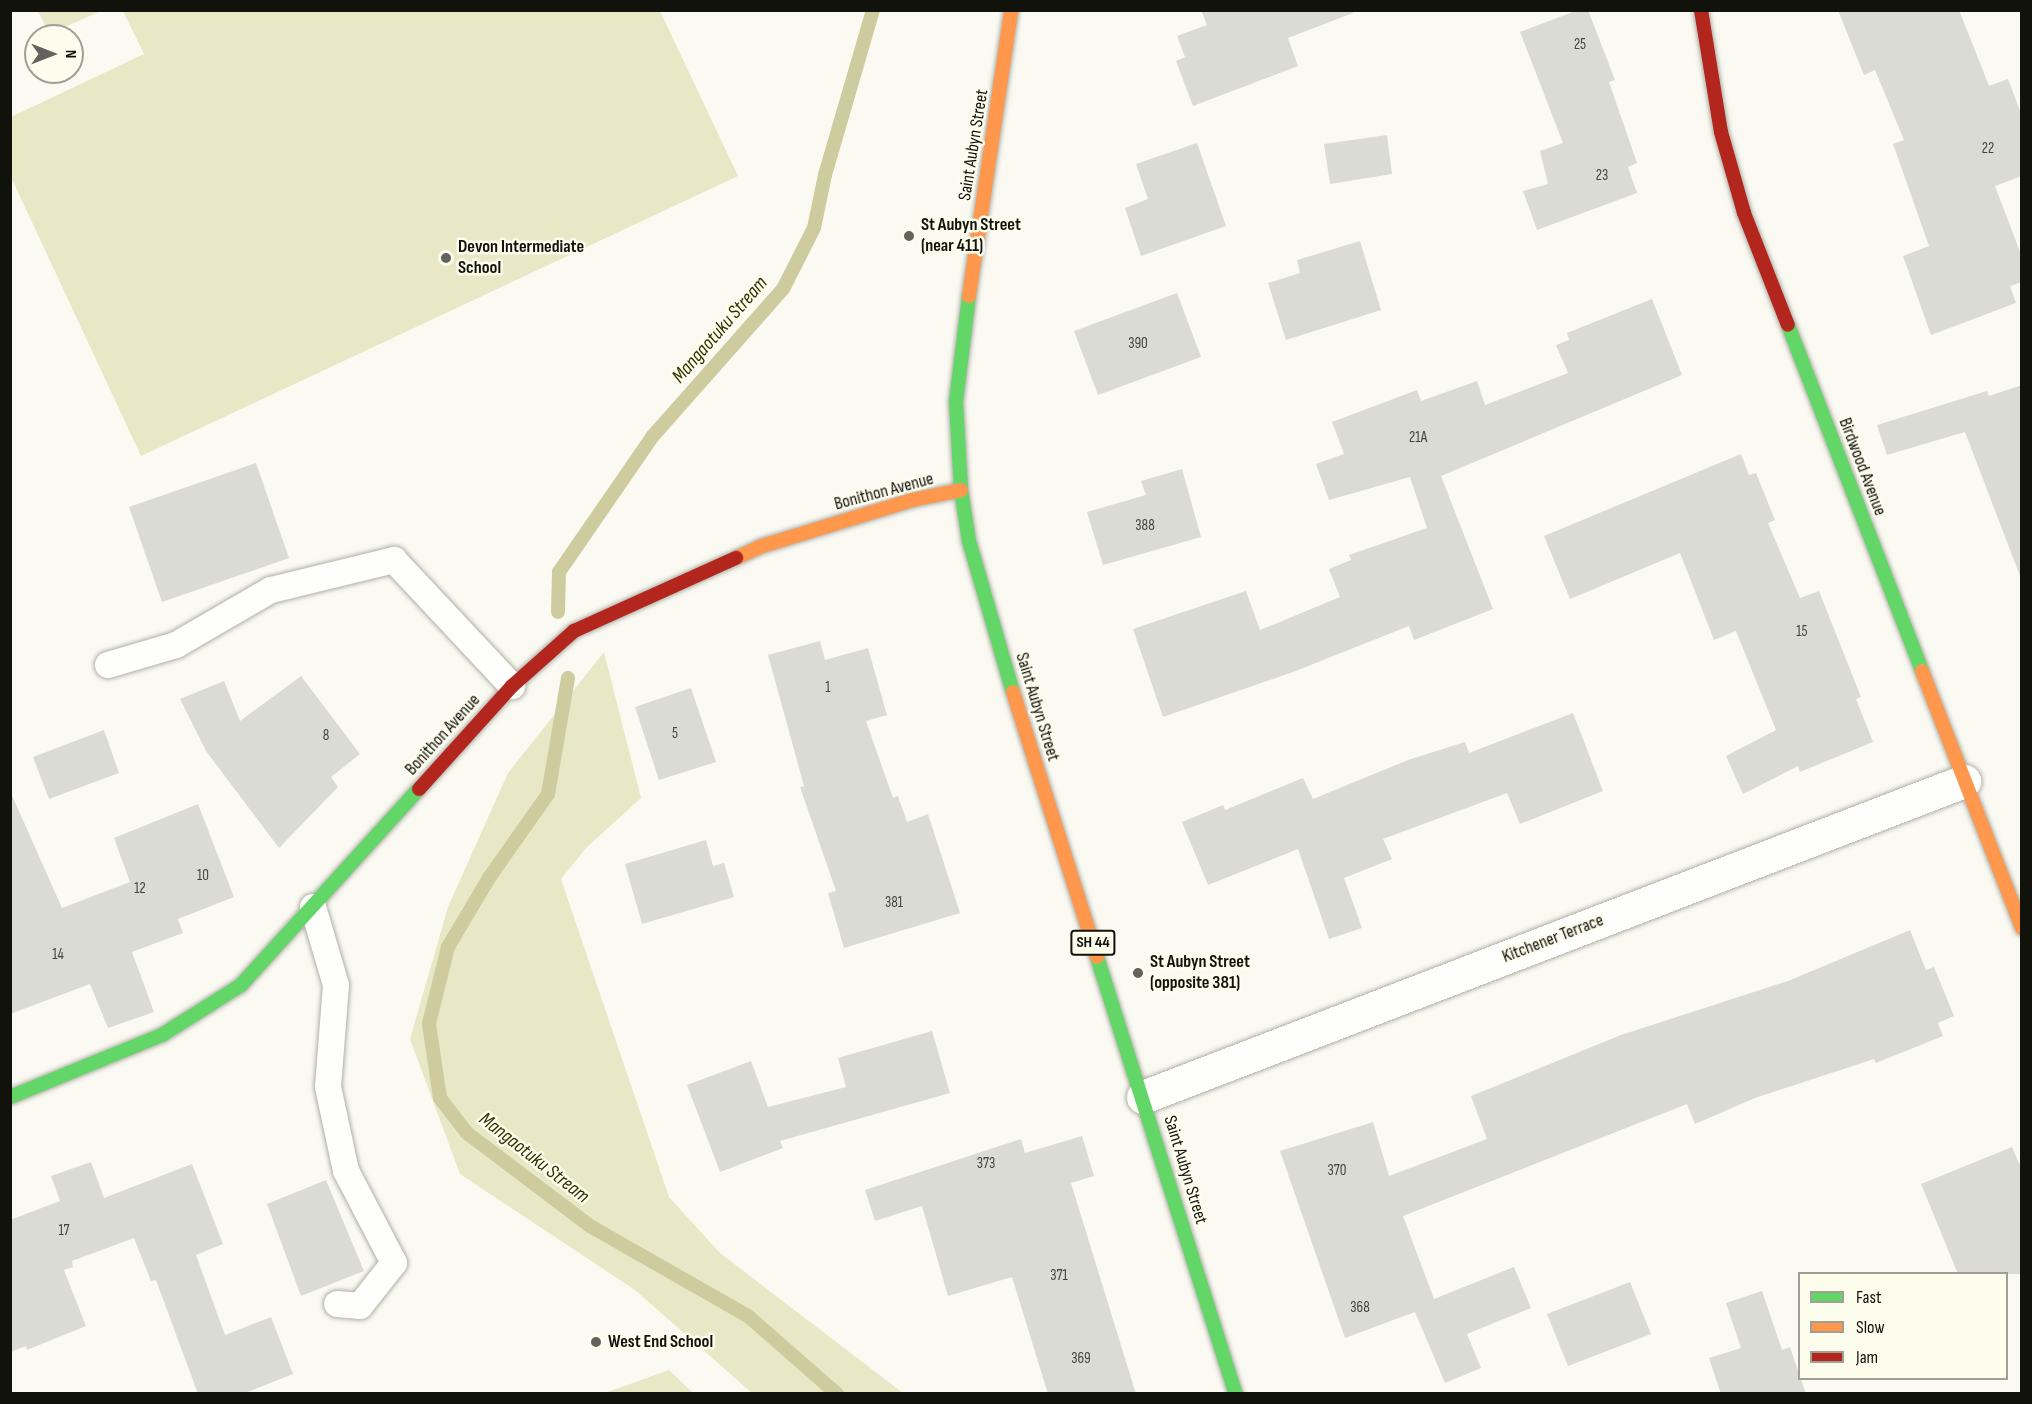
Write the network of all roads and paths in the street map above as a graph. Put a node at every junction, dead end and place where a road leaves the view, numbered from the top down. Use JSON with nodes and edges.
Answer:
{"nodes":[{"id":1,"x":1011,"y":10,"type":"edge"},
{"id":2,"x":1701,"y":10,"type":"edge"},
{"id":3,"x":961,"y":490,"type":"junction"},
{"id":4,"x":108,"y":665,"type":"dead end"},
{"id":5,"x":512,"y":686,"type":"junction"},
{"id":6,"x":1964,"y":781,"type":"junction"},
{"id":7,"x":313,"y":907,"type":"junction"},
{"id":8,"x":2022,"y":928,"type":"edge"},
{"id":9,"x":10,"y":1097,"type":"edge"},
{"id":10,"x":1143,"y":1097,"type":"junction"},
{"id":11,"x":337,"y":1304,"type":"dead end"},
{"id":12,"x":1236,"y":1394,"type":"edge"}],
"edges":[{"from":1,"to":3,"type":"main road","name":"Saint Aubyn Street","number":"SH 44"},
{"from":2,"to":6,"type":"main road","name":"Birdwood Avenue"},
{"from":3,"to":5,"type":"main road","name":"Bonithon Avenue"},
{"from":3,"to":10,"type":"main road","name":"Saint Aubyn Street","number":"SH 44"},
{"from":4,"to":5,"type":"lane"},
{"from":5,"to":7,"type":"main road","name":"Bonithon Avenue"},
{"from":6,"to":8,"type":"main road","name":"Birdwood Avenue"},
{"from":6,"to":10,"type":"street","name":"Kitchener Terrace"},
{"from":7,"to":9,"type":"main road","name":"Bonithon Avenue"},
{"from":7,"to":11,"type":"lane"},
{"from":10,"to":12,"type":"main road","name":"Saint Aubyn Street","number":"SH 44"}]}
